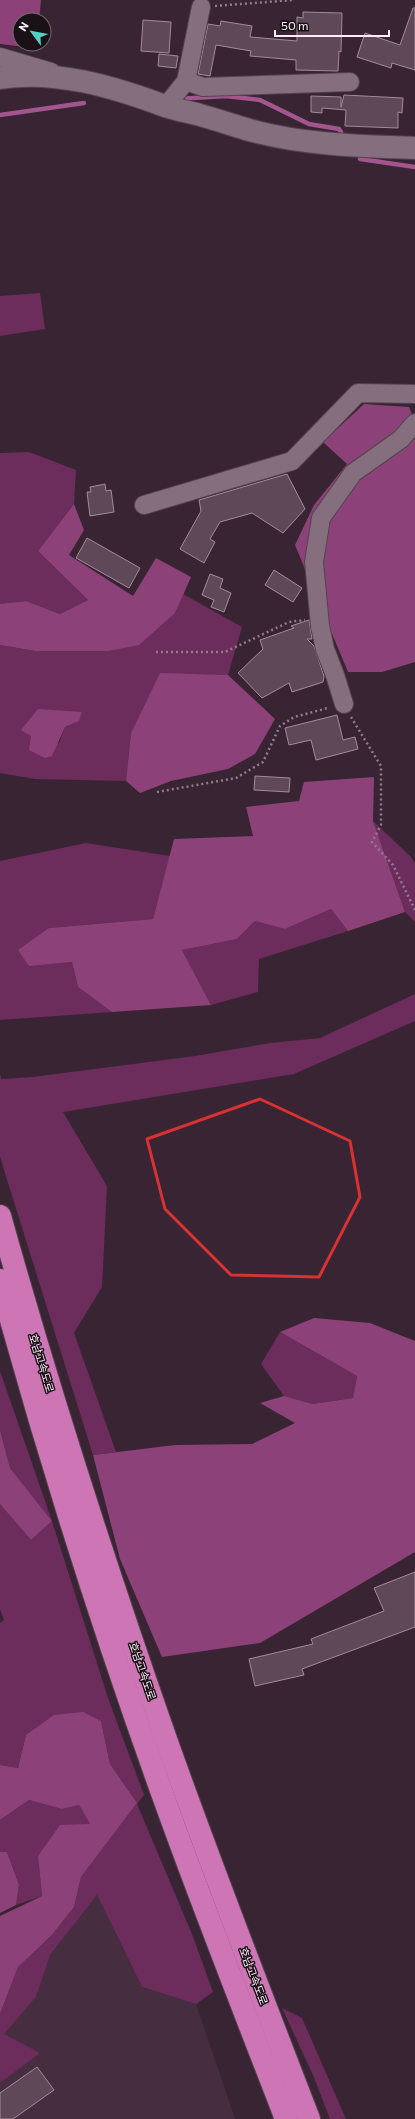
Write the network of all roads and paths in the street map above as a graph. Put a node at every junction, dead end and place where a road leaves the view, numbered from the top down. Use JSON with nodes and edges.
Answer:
{"nodes":[{"id":1,"x":293,"y":0,"type":"edge"},
{"id":2,"x":201,"y":7,"type":"joint"},
{"id":3,"x":0,"y":56,"type":"edge"},
{"id":4,"x":0,"y":78,"type":"edge"},
{"id":5,"x":77,"y":80,"type":"junction"},
{"id":6,"x":186,"y":81,"type":"junction"},
{"id":7,"x":350,"y":82,"type":"dead end"},
{"id":8,"x":166,"y":106,"type":"junction"},
{"id":9,"x":415,"y":148,"type":"edge"},
{"id":10,"x":415,"y":394,"type":"edge"},
{"id":11,"x":415,"y":423,"type":"edge"},
{"id":12,"x":144,"y":505,"type":"dead end"},
{"id":13,"x":319,"y":617,"type":"junction"},
{"id":14,"x":156,"y":652,"type":"dead end"},
{"id":15,"x":344,"y":704,"type":"junction"},
{"id":16,"x":157,"y":792,"type":"dead end"},
{"id":17,"x":415,"y":910,"type":"edge"},
{"id":18,"x":0,"y":1216,"type":"edge"},
{"id":19,"x":0,"y":1280,"type":"edge"},
{"id":20,"x":286,"y":2119,"type":"edge"},
{"id":21,"x":309,"y":2119,"type":"edge"}],
"edges":[{"from":1,"to":2,"type":"path"},
{"from":2,"to":6,"type":"street"},
{"from":3,"to":5,"type":"street"},
{"from":4,"to":5,"type":"street"},
{"from":5,"to":8,"type":"street"},
{"from":6,"to":7,"type":"street"},
{"from":6,"to":8,"type":"street"},
{"from":8,"to":9,"type":"street"},
{"from":10,"to":12,"type":"street"},
{"from":11,"to":13,"type":"street"},
{"from":13,"to":14,"type":"path"},
{"from":13,"to":15,"type":"street"},
{"from":15,"to":16,"type":"path"},
{"from":15,"to":17,"type":"path"},
{"from":18,"to":21,"type":"highway","name":"호남고속도로"},
{"from":19,"to":20,"type":"highway","name":"호남고속도로"}]}
